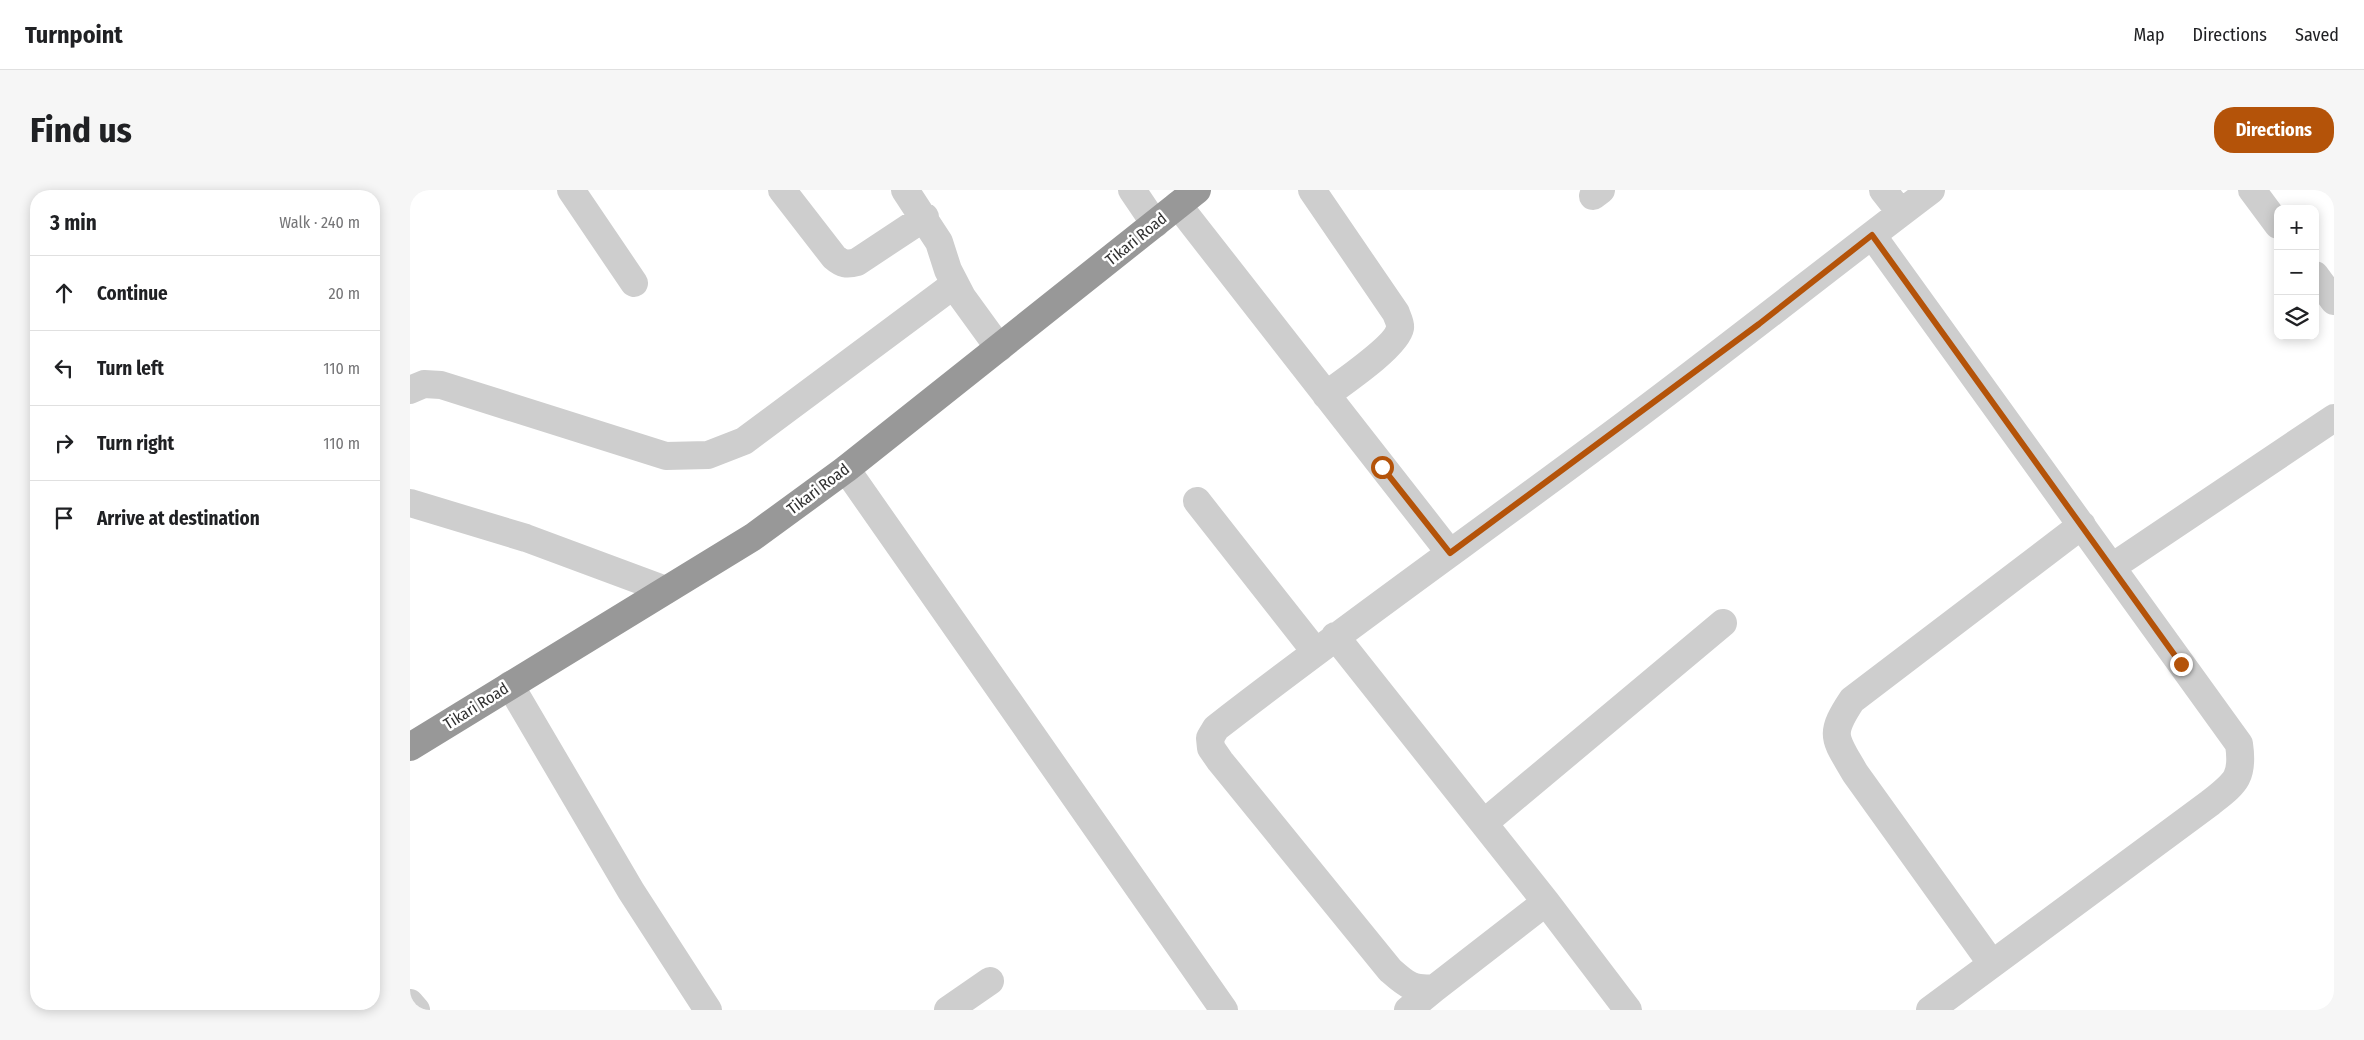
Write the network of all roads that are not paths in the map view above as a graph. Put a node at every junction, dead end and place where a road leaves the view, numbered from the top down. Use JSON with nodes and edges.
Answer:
{"nodes":[{"id":1,"x":570,"y":190,"type":"edge"},
{"id":2,"x":782,"y":190,"type":"edge"},
{"id":3,"x":905,"y":190,"type":"edge"},
{"id":4,"x":1132,"y":190,"type":"edge"},
{"id":5,"x":1312,"y":190,"type":"edge"},
{"id":6,"x":1883,"y":190,"type":"edge"},
{"id":7,"x":1930,"y":190,"type":"edge"},
{"id":8,"x":2252,"y":190,"type":"edge"},
{"id":9,"x":1187,"y":197,"type":"edge"},
{"id":10,"x":1900,"y":213,"type":"junction"},
{"id":11,"x":925,"y":217,"type":"junction"},
{"id":12,"x":2274,"y":220,"type":"edge"},
{"id":13,"x":1155,"y":224,"type":"junction"},
{"id":14,"x":1872,"y":235,"type":"junction"},
{"id":15,"x":2319,"y":281,"type":"edge"},
{"id":16,"x":634,"y":282,"type":"dead end"},
{"id":17,"x":955,"y":284,"type":"junction"},
{"id":18,"x":2334,"y":301,"type":"edge"},
{"id":19,"x":999,"y":348,"type":"junction"},
{"id":20,"x":410,"y":390,"type":"edge"},
{"id":21,"x":1326,"y":395,"type":"junction"},
{"id":22,"x":2334,"y":418,"type":"edge"},
{"id":23,"x":846,"y":468,"type":"junction"},
{"id":24,"x":1197,"y":501,"type":"dead end"},
{"id":25,"x":410,"y":503,"type":"edge"},
{"id":26,"x":2082,"y":525,"type":"junction"},
{"id":27,"x":1450,"y":553,"type":"junction"},
{"id":28,"x":2112,"y":567,"type":"junction"},
{"id":29,"x":666,"y":590,"type":"junction"},
{"id":30,"x":1723,"y":622,"type":"dead end"},
{"id":31,"x":1325,"y":643,"type":"junction"},
{"id":32,"x":510,"y":685,"type":"junction"},
{"id":33,"x":410,"y":747,"type":"edge"},
{"id":34,"x":1484,"y":823,"type":"junction"},
{"id":35,"x":1546,"y":902,"type":"junction"},
{"id":36,"x":1992,"y":964,"type":"junction"},
{"id":37,"x":990,"y":981,"type":"dead end"},
{"id":38,"x":1435,"y":988,"type":"junction"},
{"id":39,"x":410,"y":1003,"type":"edge"},
{"id":40,"x":416,"y":1010,"type":"edge"},
{"id":41,"x":708,"y":1010,"type":"edge"},
{"id":42,"x":948,"y":1010,"type":"edge"},
{"id":43,"x":1224,"y":1010,"type":"edge"},
{"id":44,"x":1408,"y":1010,"type":"edge"},
{"id":45,"x":1628,"y":1010,"type":"edge"},
{"id":46,"x":1930,"y":1010,"type":"edge"}],
"edges":[{"from":1,"to":16,"type":"street"},
{"from":2,"to":11,"type":"street"},
{"from":3,"to":11,"type":"street"},
{"from":4,"to":13,"type":"street"},
{"from":5,"to":21,"type":"street"},
{"from":6,"to":10,"type":"street"},
{"from":7,"to":10,"type":"street"},
{"from":8,"to":12,"type":"street"},
{"from":9,"to":13,"type":"highway","name":"Tikari Road"},
{"from":9,"to":21,"type":"street"},
{"from":10,"to":14,"type":"street"},
{"from":11,"to":17,"type":"street"},
{"from":13,"to":19,"type":"highway","name":"Tikari Road"},
{"from":14,"to":26,"type":"street"},
{"from":14,"to":27,"type":"street"},
{"from":15,"to":18,"type":"street"},
{"from":17,"to":19,"type":"street"},
{"from":17,"to":20,"type":"street"},
{"from":19,"to":23,"type":"highway","name":"Tikari Road"},
{"from":21,"to":27,"type":"street"},
{"from":22,"to":28,"type":"street"},
{"from":23,"to":29,"type":"highway","name":"Tikari Road"},
{"from":23,"to":43,"type":"street"},
{"from":24,"to":31,"type":"street"},
{"from":25,"to":29,"type":"street"},
{"from":26,"to":28,"type":"street"},
{"from":26,"to":36,"type":"street"},
{"from":27,"to":31,"type":"street"},
{"from":28,"to":36,"type":"street"},
{"from":29,"to":32,"type":"highway","name":"Tikari Road"},
{"from":30,"to":34,"type":"street"},
{"from":31,"to":34,"type":"street"},
{"from":31,"to":38,"type":"street"},
{"from":32,"to":33,"type":"highway","name":"Tikari Road"},
{"from":32,"to":41,"type":"street"},
{"from":34,"to":35,"type":"street"},
{"from":35,"to":38,"type":"street"},
{"from":35,"to":45,"type":"street"},
{"from":36,"to":46,"type":"street"},
{"from":37,"to":42,"type":"street"},
{"from":38,"to":44,"type":"street"},
{"from":39,"to":40,"type":"street"}]}
